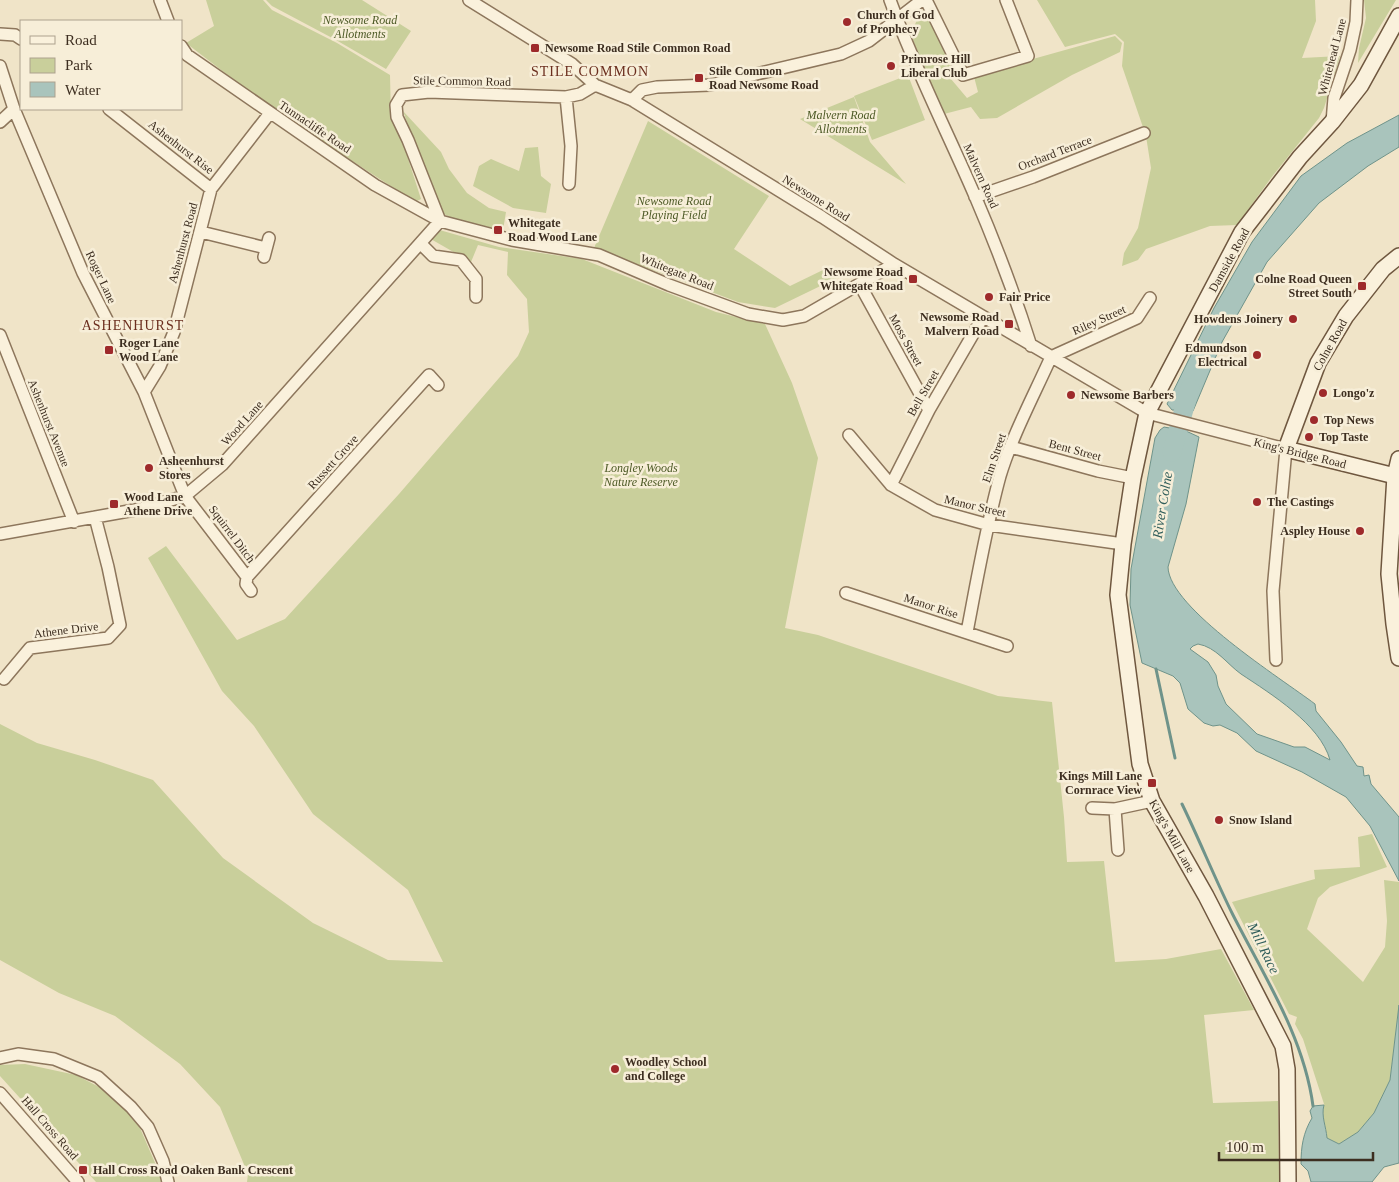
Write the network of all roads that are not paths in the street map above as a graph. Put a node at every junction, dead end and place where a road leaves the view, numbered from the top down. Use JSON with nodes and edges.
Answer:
{"nodes":[{"id":1,"x":160,"y":0,"type":"edge"},
{"id":2,"x":469,"y":0,"type":"edge"},
{"id":3,"x":890,"y":0,"type":"edge"},
{"id":4,"x":924,"y":0,"type":"edge"},
{"id":5,"x":1006,"y":0,"type":"edge"},
{"id":6,"x":1357,"y":0,"type":"edge"},
{"id":7,"x":1399,"y":16,"type":"edge"},
{"id":8,"x":168,"y":20,"type":"edge"},
{"id":9,"x":897,"y":21,"type":"junction"},
{"id":10,"x":0,"y":34,"type":"edge"},
{"id":11,"x":20,"y":38,"type":"edge"},
{"id":12,"x":182,"y":48,"type":"edge"},
{"id":13,"x":0,"y":66,"type":"edge"},
{"id":14,"x":595,"y":85,"type":"junction"},
{"id":15,"x":566,"y":97,"type":"junction"},
{"id":16,"x":632,"y":100,"type":"junction"},
{"id":17,"x":14,"y":109,"type":"junction"},
{"id":18,"x":110,"y":110,"type":"edge"},
{"id":19,"x":270,"y":113,"type":"junction"},
{"id":20,"x":0,"y":122,"type":"edge"},
{"id":21,"x":1332,"y":122,"type":"junction"},
{"id":22,"x":1144,"y":133,"type":"dead end"},
{"id":23,"x":569,"y":184,"type":"dead end"},
{"id":24,"x":211,"y":189,"type":"junction"},
{"id":25,"x":976,"y":197,"type":"junction"},
{"id":26,"x":440,"y":221,"type":"junction"},
{"id":27,"x":200,"y":232,"type":"junction"},
{"id":28,"x":421,"y":244,"type":"junction"},
{"id":29,"x":266,"y":248,"type":"dead end"},
{"id":30,"x":1399,"y":256,"type":"edge"},
{"id":31,"x":894,"y":264,"type":"junction"},
{"id":32,"x":860,"y":285,"type":"junction"},
{"id":33,"x":476,"y":297,"type":"dead end"},
{"id":34,"x":1150,"y":298,"type":"dead end"},
{"id":35,"x":984,"y":317,"type":"junction"},
{"id":36,"x":0,"y":335,"type":"edge"},
{"id":37,"x":1031,"y":346,"type":"junction"},
{"id":38,"x":1051,"y":357,"type":"junction"},
{"id":39,"x":438,"y":385,"type":"dead end"},
{"id":40,"x":144,"y":392,"type":"junction"},
{"id":41,"x":929,"y":410,"type":"junction"},
{"id":42,"x":1150,"y":413,"type":"junction"},
{"id":43,"x":849,"y":435,"type":"dead end"},
{"id":44,"x":1011,"y":447,"type":"junction"},
{"id":45,"x":1286,"y":449,"type":"junction"},
{"id":46,"x":1399,"y":459,"type":"edge"},
{"id":47,"x":1395,"y":476,"type":"junction"},
{"id":48,"x":1133,"y":478,"type":"junction"},
{"id":49,"x":890,"y":485,"type":"junction"},
{"id":50,"x":186,"y":496,"type":"junction"},
{"id":51,"x":95,"y":517,"type":"junction"},
{"id":52,"x":74,"y":522,"type":"junction"},
{"id":53,"x":989,"y":524,"type":"junction"},
{"id":54,"x":0,"y":534,"type":"edge"},
{"id":55,"x":1123,"y":544,"type":"junction"},
{"id":56,"x":247,"y":577,"type":"junction"},
{"id":57,"x":251,"y":592,"type":"dead end"},
{"id":58,"x":846,"y":593,"type":"dead end"},
{"id":59,"x":967,"y":632,"type":"junction"},
{"id":60,"x":1007,"y":646,"type":"dead end"},
{"id":61,"x":1399,"y":658,"type":"edge"},
{"id":62,"x":1276,"y":660,"type":"dead end"},
{"id":63,"x":4,"y":679,"type":"dead end"},
{"id":64,"x":1152,"y":801,"type":"junction"},
{"id":65,"x":1092,"y":808,"type":"dead end"},
{"id":66,"x":1116,"y":809,"type":"junction"},
{"id":67,"x":1118,"y":850,"type":"dead end"},
{"id":68,"x":0,"y":1058,"type":"edge"},
{"id":69,"x":0,"y":1093,"type":"edge"},
{"id":70,"x":78,"y":1182,"type":"edge"},
{"id":71,"x":168,"y":1182,"type":"edge"},
{"id":72,"x":1288,"y":1182,"type":"edge"}],
"edges":[{"from":1,"to":8,"type":"street"},
{"from":2,"to":14,"type":"street","name":"Newsome Road"},
{"from":3,"to":9,"type":"street","name":"Malvern Road"},
{"from":4,"to":5,"type":"street"},
{"from":4,"to":9,"type":"street"},
{"from":6,"to":21,"type":"street","name":"Whitehead Lane"},
{"from":7,"to":21,"type":"street","name":"Damside Road"},
{"from":9,"to":16,"type":"street"},
{"from":9,"to":25,"type":"street","name":"Malvern Road"},
{"from":10,"to":11,"type":"street"},
{"from":12,"to":19,"type":"street","name":"Tunnacliffe Road"},
{"from":13,"to":17,"type":"street","name":"Roger Lane"},
{"from":14,"to":15,"type":"street","name":"Stile Common Road"},
{"from":14,"to":16,"type":"street","name":"Newsome Road"},
{"from":15,"to":23,"type":"street"},
{"from":15,"to":26,"type":"street","name":"Stile Common Road"},
{"from":16,"to":31,"type":"street","name":"Newsome Road"},
{"from":17,"to":20,"type":"street"},
{"from":17,"to":40,"type":"street","name":"Roger Lane"},
{"from":18,"to":24,"type":"street","name":"Ashenhurst Rise"},
{"from":19,"to":24,"type":"street","name":"Ashenhurst Road"},
{"from":19,"to":26,"type":"street","name":"Tunnacliffe Road"},
{"from":21,"to":42,"type":"street","name":"Damside Road"},
{"from":22,"to":25,"type":"street","name":"Orchard Terrace"},
{"from":24,"to":27,"type":"street","name":"Ashenhurst Road"},
{"from":25,"to":37,"type":"street","name":"Malvern Road"},
{"from":26,"to":28,"type":"street","name":"Wood Lane"},
{"from":26,"to":32,"type":"street","name":"Whitegate Road"},
{"from":27,"to":29,"type":"street"},
{"from":27,"to":40,"type":"street","name":"Ashenhurst Road"},
{"from":28,"to":33,"type":"street"},
{"from":28,"to":50,"type":"street","name":"Wood Lane"},
{"from":30,"to":45,"type":"street","name":"Colne Road"},
{"from":31,"to":32,"type":"street","name":"Whitegate Road"},
{"from":31,"to":35,"type":"street","name":"Newsome Road"},
{"from":32,"to":41,"type":"street","name":"Moss Street"},
{"from":34,"to":38,"type":"street","name":"Riley Street"},
{"from":35,"to":37,"type":"street","name":"Newsome Road"},
{"from":35,"to":41,"type":"street","name":"Bell Street"},
{"from":36,"to":52,"type":"street","name":"Ashenhurst Avenue"},
{"from":37,"to":38,"type":"street","name":"Newsome Road"},
{"from":38,"to":42,"type":"street","name":"Newsome Road"},
{"from":38,"to":44,"type":"street","name":"Elm Street"},
{"from":39,"to":56,"type":"street","name":"Russett Grove"},
{"from":40,"to":50,"type":"street","name":"Roger Lane"},
{"from":41,"to":49,"type":"street","name":"Bell Street"},
{"from":42,"to":45,"type":"street","name":"King's Bridge Road"},
{"from":42,"to":48,"type":"street","name":"King's Mill Lane"},
{"from":43,"to":49,"type":"street","name":"Manor Street"},
{"from":44,"to":48,"type":"street","name":"Bent Street"},
{"from":44,"to":53,"type":"street","name":"Elm Street"},
{"from":45,"to":47,"type":"street","name":"King's Bridge Road"},
{"from":45,"to":62,"type":"street"},
{"from":46,"to":47,"type":"street"},
{"from":47,"to":61,"type":"street"},
{"from":48,"to":55,"type":"street","name":"King's Mill Lane"},
{"from":49,"to":53,"type":"street","name":"Manor Street"},
{"from":50,"to":51,"type":"street","name":"Wood Lane"},
{"from":50,"to":56,"type":"street","name":"Squirrel Ditch"},
{"from":51,"to":52,"type":"street","name":"Wood Lane"},
{"from":51,"to":63,"type":"street","name":"Athene Drive"},
{"from":52,"to":54,"type":"street","name":"Wood Lane"},
{"from":53,"to":55,"type":"street","name":"Manor Street"},
{"from":53,"to":59,"type":"street","name":"Elm Street"},
{"from":55,"to":64,"type":"street","name":"King's Mill Lane"},
{"from":56,"to":57,"type":"street","name":"Squirrel Ditch"},
{"from":58,"to":59,"type":"street","name":"Manor Rise"},
{"from":59,"to":60,"type":"street","name":"Manor Rise"},
{"from":64,"to":66,"type":"street"},
{"from":64,"to":72,"type":"street","name":"King's Mill Lane"},
{"from":65,"to":66,"type":"street"},
{"from":66,"to":67,"type":"street"},
{"from":68,"to":71,"type":"street"},
{"from":69,"to":70,"type":"street","name":"Hall Cross Road"}]}
